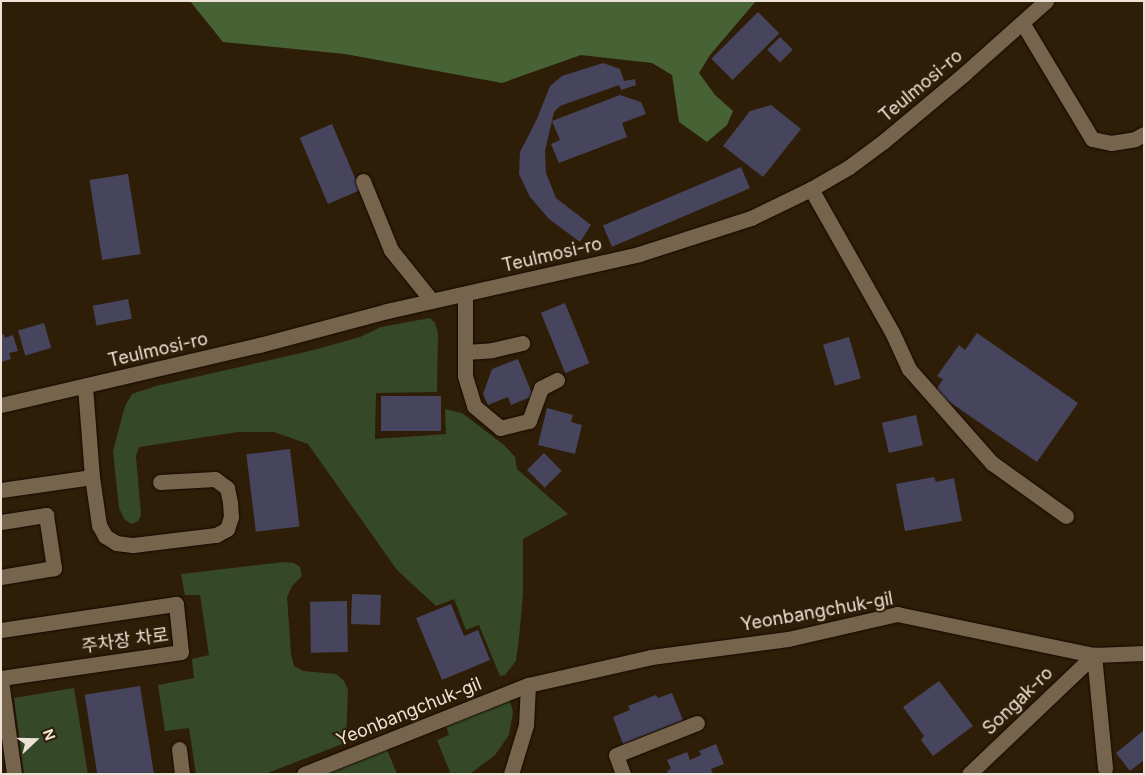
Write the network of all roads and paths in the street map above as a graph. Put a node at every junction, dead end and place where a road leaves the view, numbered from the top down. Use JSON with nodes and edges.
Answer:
{"nodes":[{"id":1,"x":1046,"y":1,"type":"edge"},
{"id":2,"x":1023,"y":24,"type":"junction"},
{"id":3,"x":1144,"y":134,"type":"edge"},
{"id":4,"x":363,"y":181,"type":"dead end"},
{"id":5,"x":812,"y":189,"type":"junction"},
{"id":6,"x":465,"y":294,"type":"junction"},
{"id":7,"x":432,"y":302,"type":"junction"},
{"id":8,"x":522,"y":343,"type":"dead end"},
{"id":9,"x":466,"y":352,"type":"junction"},
{"id":10,"x":557,"y":380,"type":"dead end"},
{"id":11,"x":85,"y":386,"type":"junction"},
{"id":12,"x":1,"y":405,"type":"edge"},
{"id":13,"x":92,"y":477,"type":"junction"},
{"id":14,"x":160,"y":482,"type":"dead end"},
{"id":15,"x":1,"y":490,"type":"edge"},
{"id":16,"x":1066,"y":516,"type":"dead end"},
{"id":17,"x":1,"y":522,"type":"edge"},
{"id":18,"x":1,"y":577,"type":"edge"},
{"id":19,"x":1,"y":630,"type":"edge"},
{"id":20,"x":1144,"y":653,"type":"edge"},
{"id":21,"x":1094,"y":655,"type":"junction"},
{"id":22,"x":1,"y":679,"type":"edge"},
{"id":23,"x":528,"y":685,"type":"junction"},
{"id":24,"x":697,"y":723,"type":"dead end"},
{"id":25,"x":179,"y":748,"type":"dead end"},
{"id":26,"x":1105,"y":768,"type":"dead end"},
{"id":27,"x":14,"y":774,"type":"edge"},
{"id":28,"x":182,"y":774,"type":"edge"},
{"id":29,"x":304,"y":774,"type":"edge"},
{"id":30,"x":511,"y":774,"type":"edge"},
{"id":31,"x":623,"y":774,"type":"edge"},
{"id":32,"x":969,"y":774,"type":"edge"}],
"edges":[{"from":1,"to":2,"type":"street","name":"Teulmosi-ro"},
{"from":2,"to":3,"type":"street"},
{"from":2,"to":5,"type":"street","name":"Teulmosi-ro"},
{"from":4,"to":7,"type":"street"},
{"from":5,"to":6,"type":"street","name":"Teulmosi-ro"},
{"from":5,"to":16,"type":"street"},
{"from":6,"to":7,"type":"street","name":"Teulmosi-ro"},
{"from":6,"to":9,"type":"street"},
{"from":7,"to":11,"type":"street","name":"Teulmosi-ro"},
{"from":8,"to":9,"type":"street"},
{"from":9,"to":10,"type":"street"},
{"from":11,"to":12,"type":"street","name":"Teulmosi-ro"},
{"from":11,"to":13,"type":"street"},
{"from":13,"to":14,"type":"street"},
{"from":13,"to":15,"type":"street"},
{"from":17,"to":18,"type":"street"},
{"from":19,"to":22,"type":"street","name":"주차장 차로"},
{"from":20,"to":21,"type":"street","name":"Yeonbangchuk-gil"},
{"from":21,"to":23,"type":"street","name":"Yeonbangchuk-gil"},
{"from":21,"to":26,"type":"street"},
{"from":21,"to":32,"type":"street","name":"Songak-ro"},
{"from":22,"to":27,"type":"street","name":"주차장 차로"},
{"from":23,"to":29,"type":"street","name":"Yeonbangchuk-gil"},
{"from":23,"to":30,"type":"street"},
{"from":24,"to":31,"type":"street"},
{"from":25,"to":28,"type":"street"}]}
